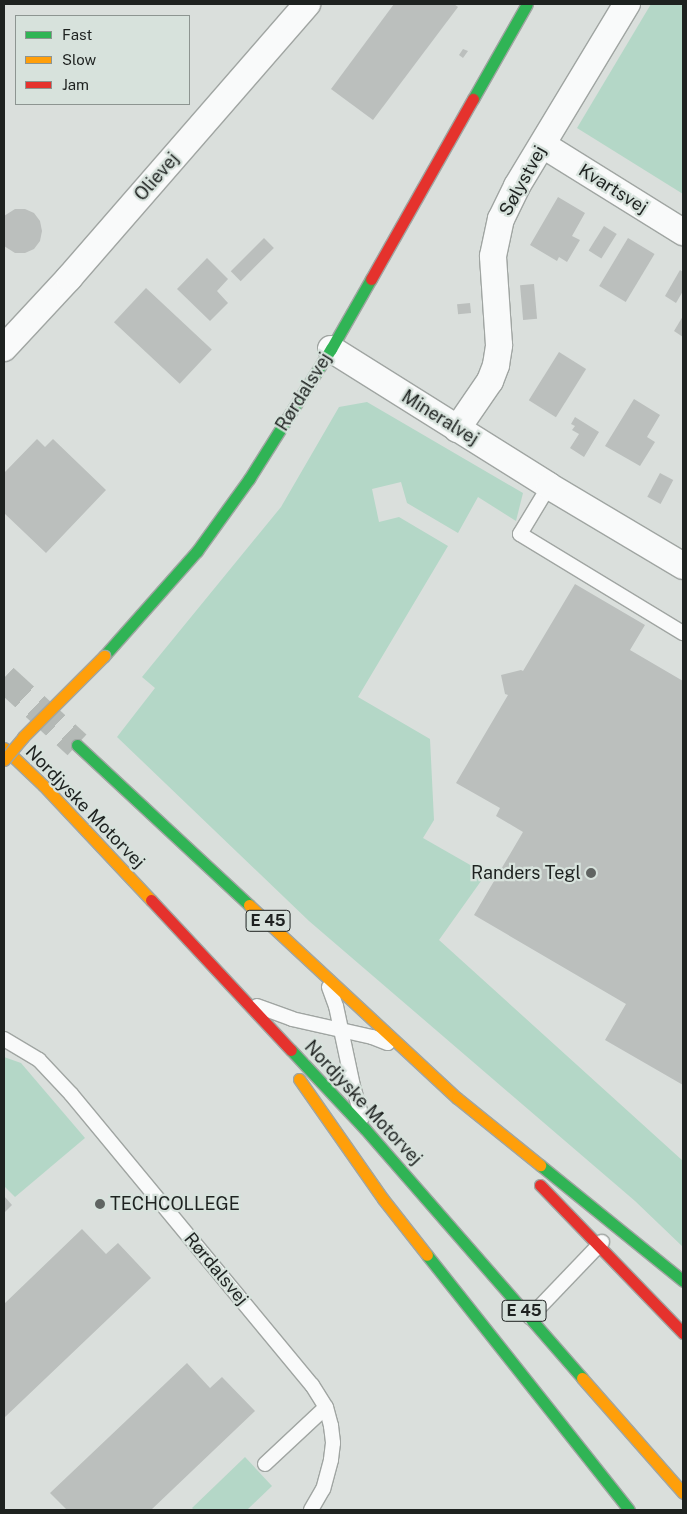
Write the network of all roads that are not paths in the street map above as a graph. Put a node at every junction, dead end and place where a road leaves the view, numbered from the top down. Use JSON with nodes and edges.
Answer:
{"nodes":[{"id":1,"x":307,"y":4,"type":"edge"},
{"id":2,"x":527,"y":4,"type":"edge"},
{"id":3,"x":627,"y":4,"type":"edge"},
{"id":4,"x":543,"y":145,"type":"junction"},
{"id":5,"x":683,"y":232,"type":"edge"},
{"id":6,"x":4,"y":348,"type":"edge"},
{"id":7,"x":331,"y":349,"type":"junction"},
{"id":8,"x":458,"y":429,"type":"junction"},
{"id":9,"x":548,"y":486,"type":"junction"},
{"id":10,"x":683,"y":566,"type":"edge"},
{"id":11,"x":683,"y":633,"type":"edge"},
{"id":12,"x":22,"y":737,"type":"junction"},
{"id":13,"x":77,"y":745,"type":"tunnel mouth"},
{"id":14,"x":4,"y":749,"type":"edge"},
{"id":15,"x":4,"y":760,"type":"edge"},
{"id":16,"x":323,"y":972,"type":"junction"},
{"id":17,"x":246,"y":1002,"type":"junction"},
{"id":18,"x":341,"y":1030,"type":"junction"},
{"id":19,"x":4,"y":1039,"type":"edge"},
{"id":20,"x":409,"y":1053,"type":"junction"},
{"id":21,"x":457,"y":1098,"type":"junction"},
{"id":22,"x":365,"y":1129,"type":"junction"},
{"id":23,"x":383,"y":1199,"type":"junction"},
{"id":24,"x":617,"y":1227,"type":"junction"},
{"id":25,"x":599,"y":1245,"type":"junction"},
{"id":26,"x":683,"y":1281,"type":"edge"},
{"id":27,"x":530,"y":1317,"type":"junction"},
{"id":28,"x":683,"y":1333,"type":"edge"},
{"id":29,"x":326,"y":1407,"type":"junction"},
{"id":30,"x":265,"y":1464,"type":"dead end"},
{"id":31,"x":683,"y":1493,"type":"edge"},
{"id":32,"x":311,"y":1510,"type":"edge"},
{"id":33,"x":630,"y":1510,"type":"edge"}],
"edges":[{"from":1,"to":6,"type":"street","name":"Olievej"},
{"from":2,"to":7,"type":"main road","name":"Rørdalsvej"},
{"from":3,"to":4,"type":"street","name":"Sølystvej"},
{"from":4,"to":5,"type":"street","name":"Kvartsvej"},
{"from":4,"to":8,"type":"street","name":"Sølystvej"},
{"from":7,"to":8,"type":"street","name":"Mineralvej"},
{"from":7,"to":12,"type":"main road","name":"Rørdalsvej","bridge":true},
{"from":8,"to":9,"type":"street","name":"Mineralvej"},
{"from":9,"to":10,"type":"street","name":"Mineralvej"},
{"from":9,"to":11,"type":"lane"},
{"from":12,"to":14,"type":"main road","name":"Rørdalsvej","bridge":true},
{"from":12,"to":15,"type":"main road","name":"Rørdalsvej","bridge":true},
{"from":13,"to":16,"type":"main road","number":"E 45"},
{"from":14,"to":17,"type":"main road","name":"Nordjyske Motorvej","number":"E 45"},
{"from":16,"to":18,"type":"lane"},
{"from":16,"to":20,"type":"main road","number":"E 45"},
{"from":17,"to":18,"type":"lane"},
{"from":17,"to":22,"type":"main road","name":"Nordjyske Motorvej","number":"E 45"},
{"from":17,"to":23,"type":"main road"},
{"from":18,"to":20,"type":"lane"},
{"from":18,"to":22,"type":"lane"},
{"from":19,"to":29,"type":"lane","name":"Rørdalsvej"},
{"from":20,"to":21,"type":"main road","number":"E 45"},
{"from":21,"to":24,"type":"main road","number":"E 45"},
{"from":21,"to":25,"type":"main road"},
{"from":22,"to":23,"type":"lane"},
{"from":22,"to":27,"type":"main road","name":"Nordjyske Motorvej","number":"E 45"},
{"from":23,"to":33,"type":"main road"},
{"from":24,"to":25,"type":"lane"},
{"from":24,"to":26,"type":"main road","number":"E 45"},
{"from":25,"to":27,"type":"lane"},
{"from":25,"to":28,"type":"main road"},
{"from":27,"to":31,"type":"main road","name":"Nordjyske Motorvej","number":"E 45"},
{"from":29,"to":30,"type":"lane"},
{"from":29,"to":32,"type":"lane","name":"Rørdalsvej"}]}
